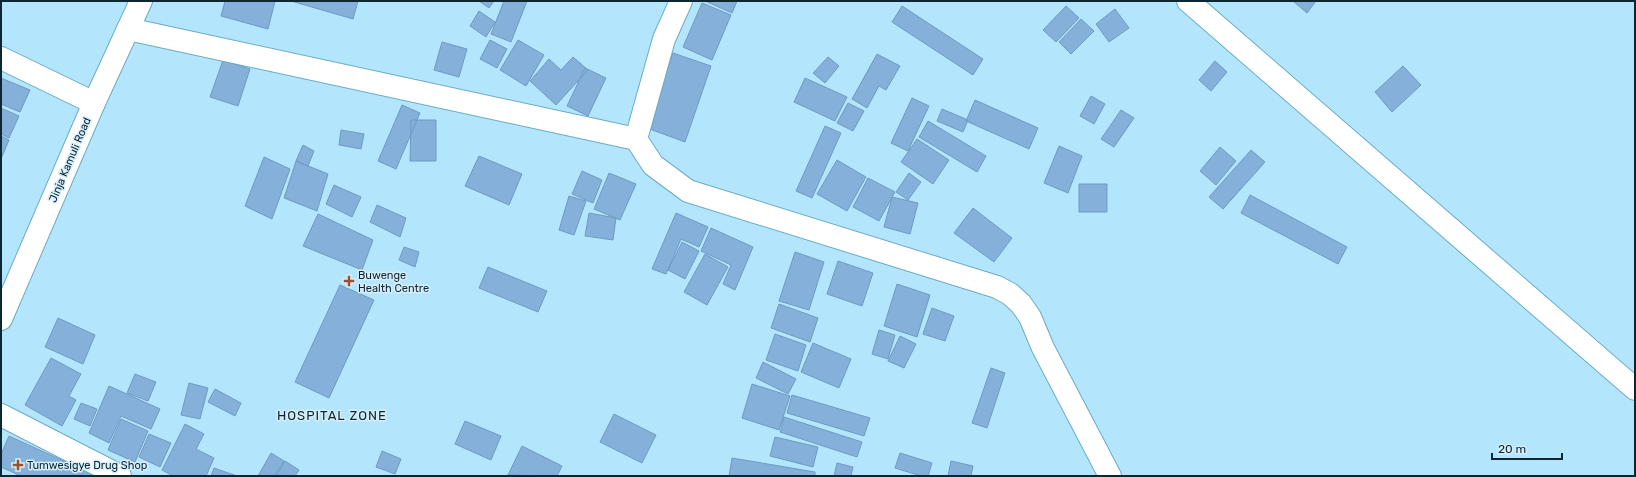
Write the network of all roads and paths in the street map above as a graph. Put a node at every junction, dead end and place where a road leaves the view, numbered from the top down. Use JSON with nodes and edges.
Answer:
{"nodes":[{"id":1,"x":141,"y":1,"type":"edge"},
{"id":2,"x":681,"y":1,"type":"edge"},
{"id":3,"x":1188,"y":1,"type":"edge"},
{"id":4,"x":128,"y":29,"type":"junction"},
{"id":5,"x":1,"y":58,"type":"edge"},
{"id":6,"x":94,"y":103,"type":"junction"},
{"id":7,"x":636,"y":139,"type":"junction"},
{"id":8,"x":1,"y":319,"type":"edge"},
{"id":9,"x":1635,"y":389,"type":"edge"},
{"id":10,"x":1,"y":415,"type":"edge"},
{"id":11,"x":120,"y":476,"type":"edge"},
{"id":12,"x":1110,"y":476,"type":"edge"}],
"edges":[{"from":1,"to":4,"type":"street","name":"Jinja Kamuli Road"},
{"from":2,"to":7,"type":"street"},
{"from":3,"to":9,"type":"street"},
{"from":4,"to":6,"type":"street","name":"Jinja Kamuli Road"},
{"from":4,"to":7,"type":"street"},
{"from":5,"to":6,"type":"street"},
{"from":6,"to":8,"type":"street","name":"Jinja Kamuli Road"},
{"from":7,"to":12,"type":"street"},
{"from":10,"to":11,"type":"street"}]}
